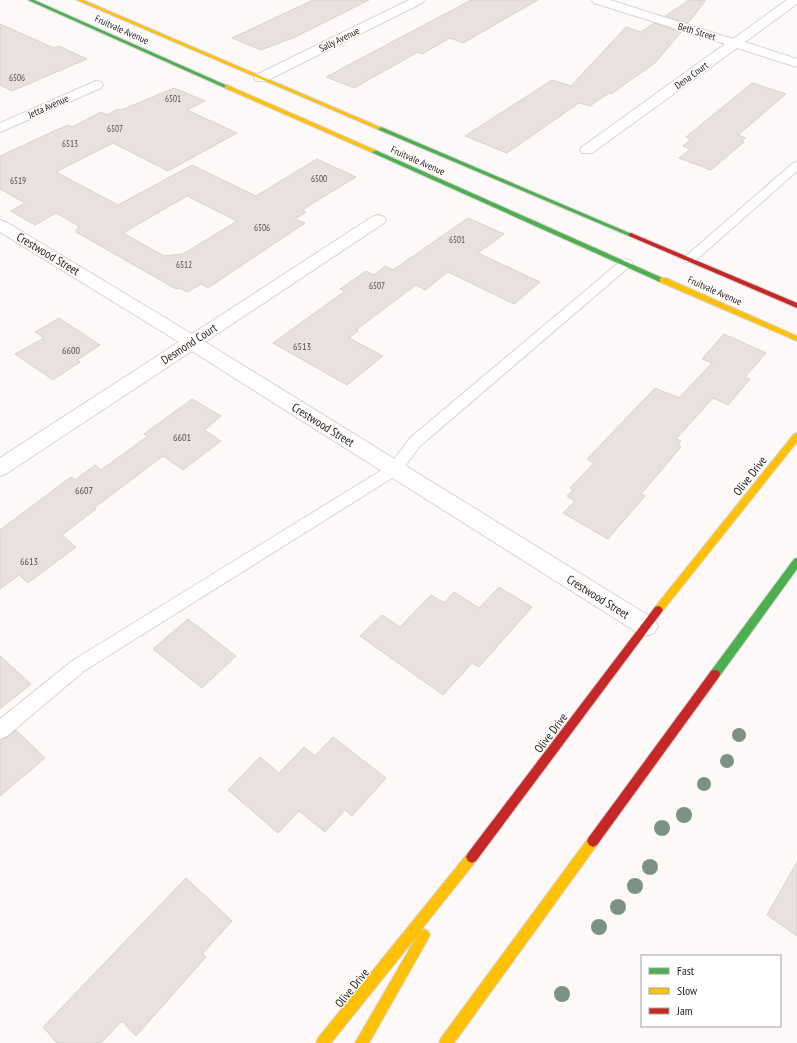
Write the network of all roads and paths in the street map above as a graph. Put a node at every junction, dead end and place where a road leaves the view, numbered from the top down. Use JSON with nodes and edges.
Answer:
{"nodes":[{"id":1,"x":30,"y":0,"type":"edge"},
{"id":2,"x":79,"y":0,"type":"edge"},
{"id":3,"x":418,"y":0,"type":"edge"},
{"id":4,"x":598,"y":0,"type":"edge"},
{"id":5,"x":795,"y":0,"type":"edge"},
{"id":6,"x":735,"y":43,"type":"junction"},
{"id":7,"x":797,"y":63,"type":"edge"},
{"id":8,"x":261,"y":78,"type":"junction"},
{"id":9,"x":96,"y":85,"type":"dead end"},
{"id":10,"x":0,"y":128,"type":"edge"},
{"id":11,"x":587,"y":150,"type":"dead end"},
{"id":12,"x":797,"y":165,"type":"edge"},
{"id":13,"x":378,"y":220,"type":"dead end"},
{"id":14,"x":0,"y":225,"type":"edge"},
{"id":15,"x":690,"y":259,"type":"junction"},
{"id":16,"x":626,"y":263,"type":"junction"},
{"id":17,"x":797,"y":306,"type":"edge"},
{"id":18,"x":797,"y":340,"type":"edge"},
{"id":19,"x":192,"y":342,"type":"junction"},
{"id":20,"x":797,"y":436,"type":"edge"},
{"id":21,"x":0,"y":468,"type":"edge"},
{"id":22,"x":395,"y":469,"type":"junction"},
{"id":23,"x":797,"y":562,"type":"edge"},
{"id":24,"x":646,"y":626,"type":"junction"},
{"id":25,"x":0,"y":730,"type":"edge"},
{"id":26,"x":459,"y":874,"type":"junction"},
{"id":27,"x":323,"y":1043,"type":"edge"},
{"id":28,"x":362,"y":1043,"type":"edge"},
{"id":29,"x":446,"y":1043,"type":"edge"}],
"edges":[{"from":1,"to":16,"type":"main road","name":"Fruitvale Avenue"},
{"from":2,"to":8,"type":"main road","name":"Fruitvale Avenue"},
{"from":3,"to":8,"type":"street","name":"Sally Avenue"},
{"from":4,"to":6,"type":"street","name":"Beth Street"},
{"from":5,"to":6,"type":"street","name":"Dena Court"},
{"from":6,"to":7,"type":"street","name":"Beth Street"},
{"from":6,"to":11,"type":"street","name":"Dena Court"},
{"from":8,"to":15,"type":"main road","name":"Fruitvale Avenue"},
{"from":9,"to":10,"type":"street","name":"Jetta Avenue"},
{"from":12,"to":15,"type":"lane"},
{"from":13,"to":19,"type":"street","name":"Desmond Court"},
{"from":14,"to":19,"type":"street","name":"Crestwood Street"},
{"from":15,"to":17,"type":"main road","name":"Fruitvale Avenue"},
{"from":16,"to":18,"type":"main road","name":"Fruitvale Avenue"},
{"from":16,"to":22,"type":"lane"},
{"from":19,"to":21,"type":"street","name":"Desmond Court"},
{"from":19,"to":22,"type":"street","name":"Crestwood Street"},
{"from":20,"to":24,"type":"main road","name":"Olive Drive"},
{"from":22,"to":24,"type":"street","name":"Crestwood Street"},
{"from":22,"to":25,"type":"lane"},
{"from":23,"to":29,"type":"main road"},
{"from":24,"to":26,"type":"main road","name":"Olive Drive"},
{"from":26,"to":27,"type":"main road","name":"Olive Drive"},
{"from":26,"to":28,"type":"main road"}]}
